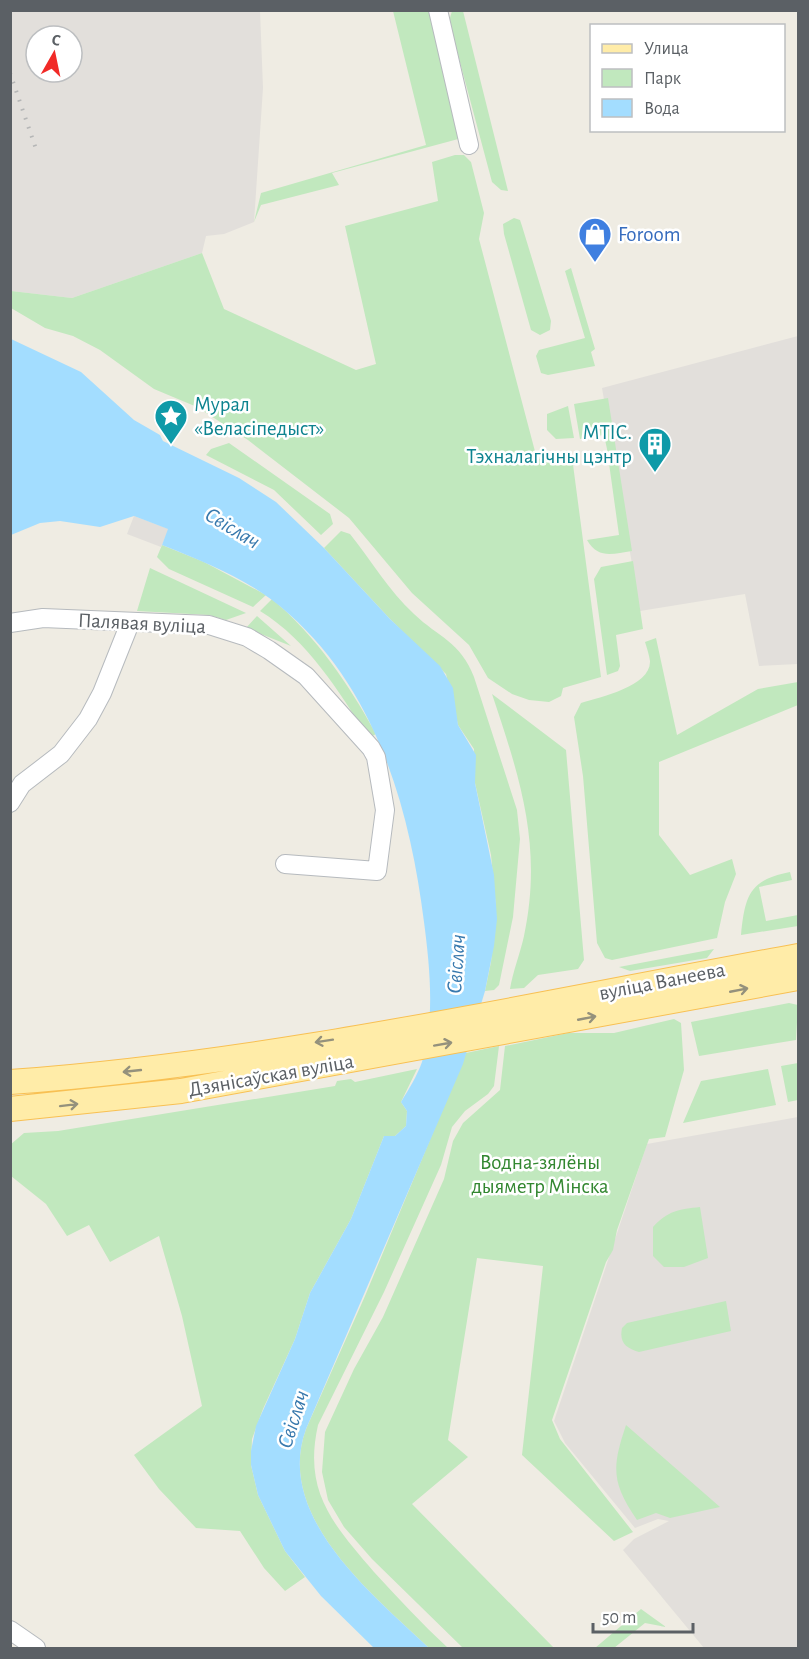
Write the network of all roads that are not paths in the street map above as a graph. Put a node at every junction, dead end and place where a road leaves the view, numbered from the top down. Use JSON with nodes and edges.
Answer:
{"nodes":[{"id":1,"x":438,"y":10,"type":"edge"},
{"id":2,"x":469,"y":145,"type":"dead end"},
{"id":3,"x":10,"y":623,"type":"edge"},
{"id":4,"x":130,"y":623,"type":"junction"},
{"id":5,"x":10,"y":803,"type":"edge"},
{"id":6,"x":285,"y":864,"type":"dead end"},
{"id":7,"x":798,"y":956,"type":"edge"},
{"id":8,"x":798,"y":978,"type":"edge"},
{"id":9,"x":527,"y":1017,"type":"junction"},
{"id":10,"x":384,"y":1043,"type":"junction"},
{"id":11,"x":10,"y":1082,"type":"edge"},
{"id":12,"x":10,"y":1109,"type":"edge"},
{"id":13,"x":10,"y":1630,"type":"edge"},
{"id":14,"x":36,"y":1648,"type":"edge"}],
"edges":[{"from":1,"to":2,"type":"street"},
{"from":3,"to":4,"type":"street","name":"Палявая вуліца"},
{"from":4,"to":5,"type":"street"},
{"from":4,"to":6,"type":"street","name":"Палявая вуліца"},
{"from":7,"to":9,"type":"main road","name":"вуліца Ванеева"},
{"from":9,"to":8,"type":"main road","name":"вуліца Ванеева","one_way":true},
{"from":9,"to":10,"type":"main road","name":"Дзянісаўская вуліца"},
{"from":10,"to":11,"type":"main road","name":"Дзянісаўская вуліца","one_way":true},
{"from":12,"to":10,"type":"main road","name":"Дзянісаўская вуліца","one_way":true},
{"from":13,"to":14,"type":"street"}]}
